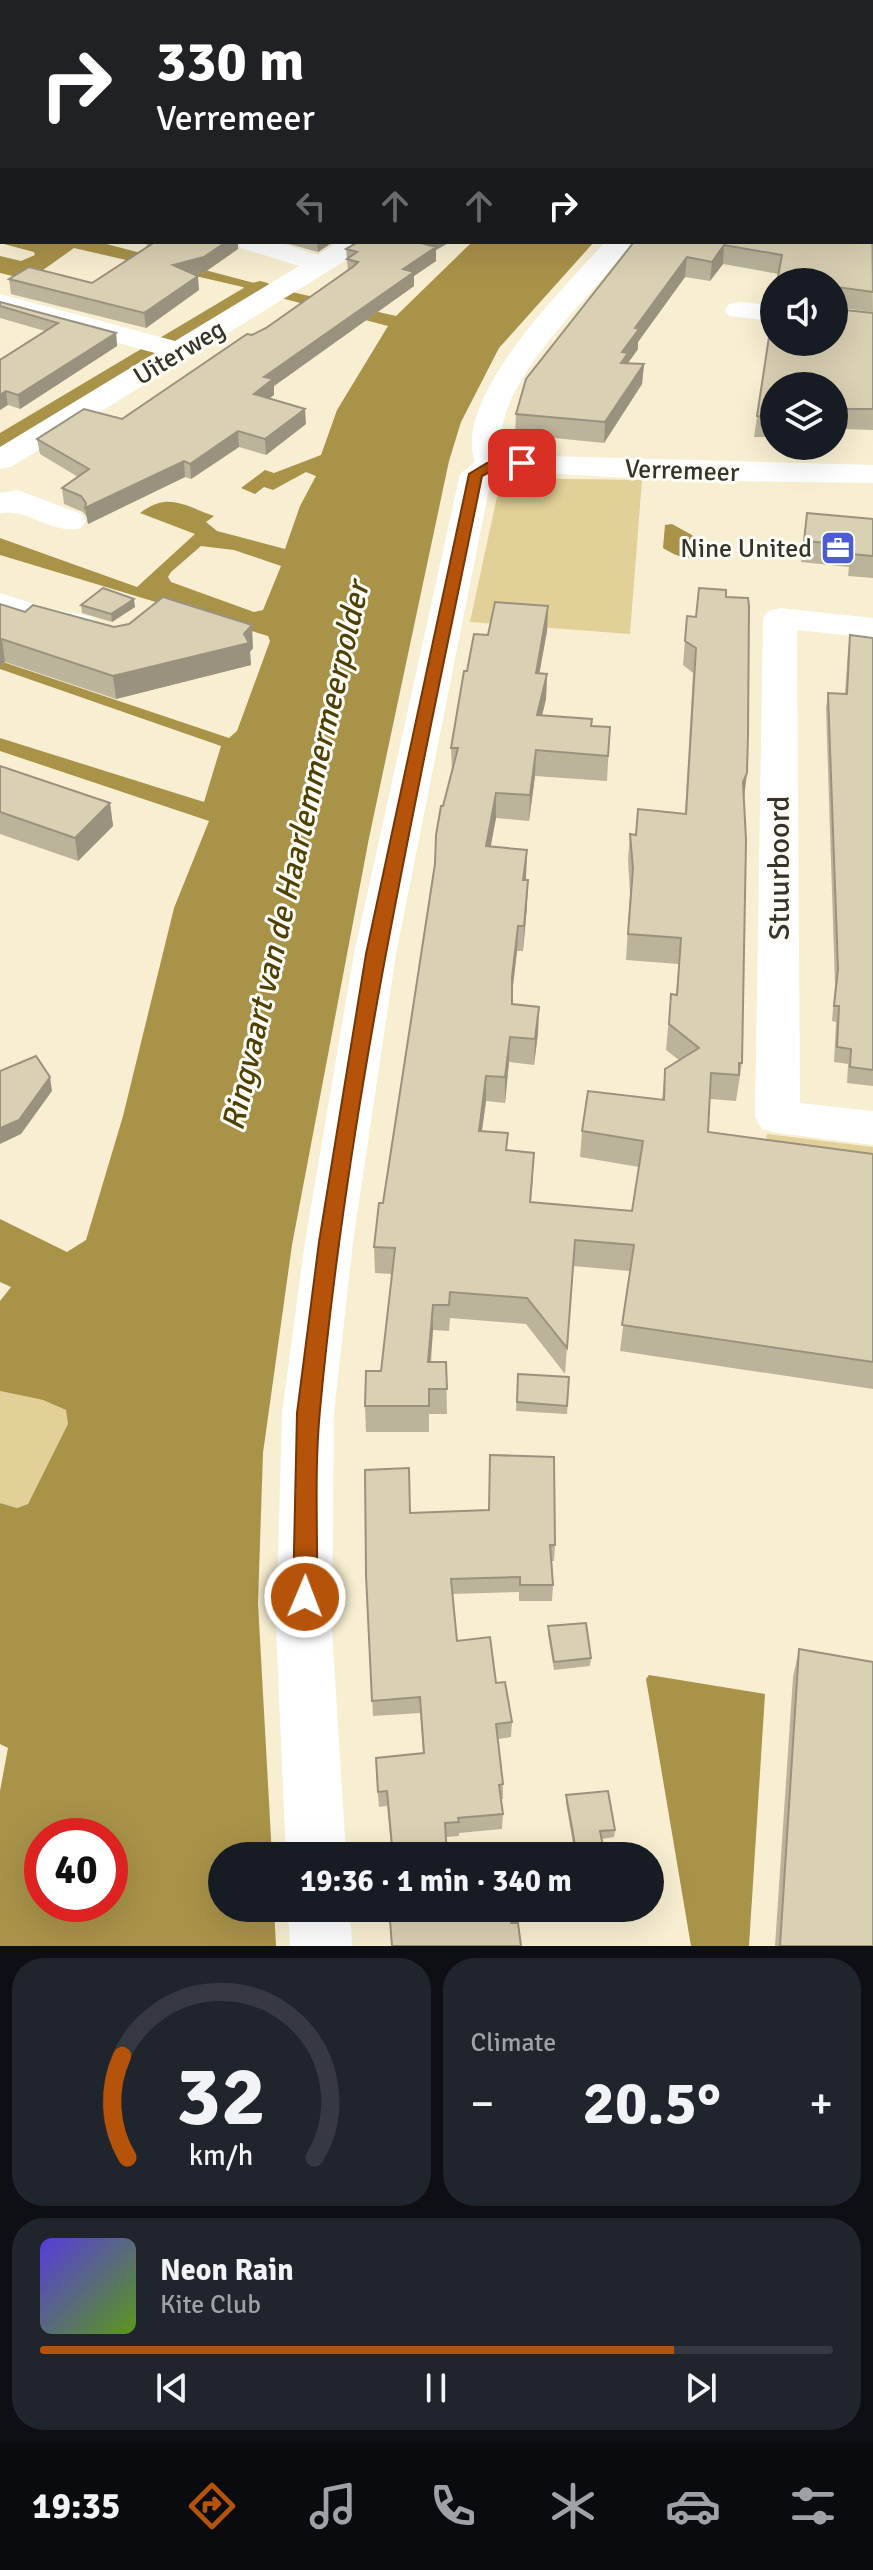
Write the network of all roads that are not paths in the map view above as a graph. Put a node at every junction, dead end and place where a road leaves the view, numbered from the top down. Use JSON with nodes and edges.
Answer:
{"nodes":[{"id":1,"x":256,"y":244,"type":"edge"},
{"id":2,"x":354,"y":244,"type":"edge"},
{"id":3,"x":617,"y":244,"type":"edge"},
{"id":4,"x":320,"y":264,"type":"junction"},
{"id":5,"x":0,"y":302,"type":"edge"},
{"id":6,"x":739,"y":310,"type":"dead end"},
{"id":7,"x":760,"y":312,"type":"edge"},
{"id":8,"x":169,"y":348,"type":"junction"},
{"id":9,"x":13,"y":441,"type":"edge"},
{"id":10,"x":492,"y":466,"type":"junction"},
{"id":11,"x":873,"y":474,"type":"edge"},
{"id":12,"x":0,"y":503,"type":"edge"},
{"id":13,"x":70,"y":521,"type":"dead end"},
{"id":14,"x":0,"y":603,"type":"edge"},
{"id":15,"x":873,"y":628,"type":"edge"},
{"id":16,"x":105,"y":633,"type":"edge"},
{"id":17,"x":873,"y":1128,"type":"edge"},
{"id":18,"x":315,"y":1842,"type":"edge"},
{"id":19,"x":320,"y":1922,"type":"edge"},
{"id":20,"x":321,"y":1946,"type":"edge"}],
"edges":[{"from":1,"to":4,"type":"street"},
{"from":2,"to":4,"type":"street","name":"Uiterweg"},
{"from":3,"to":10,"type":"street"},
{"from":4,"to":8,"type":"street","name":"Uiterweg"},
{"from":5,"to":8,"type":"street"},
{"from":6,"to":7,"type":"street"},
{"from":8,"to":9,"type":"street","name":"Uiterweg"},
{"from":10,"to":11,"type":"street","name":"Verremeer"},
{"from":10,"to":18,"type":"street"},
{"from":12,"to":13,"type":"street"},
{"from":14,"to":16,"type":"street"},
{"from":15,"to":17,"type":"street","name":"Stuurboord"},
{"from":19,"to":20,"type":"street"}]}
